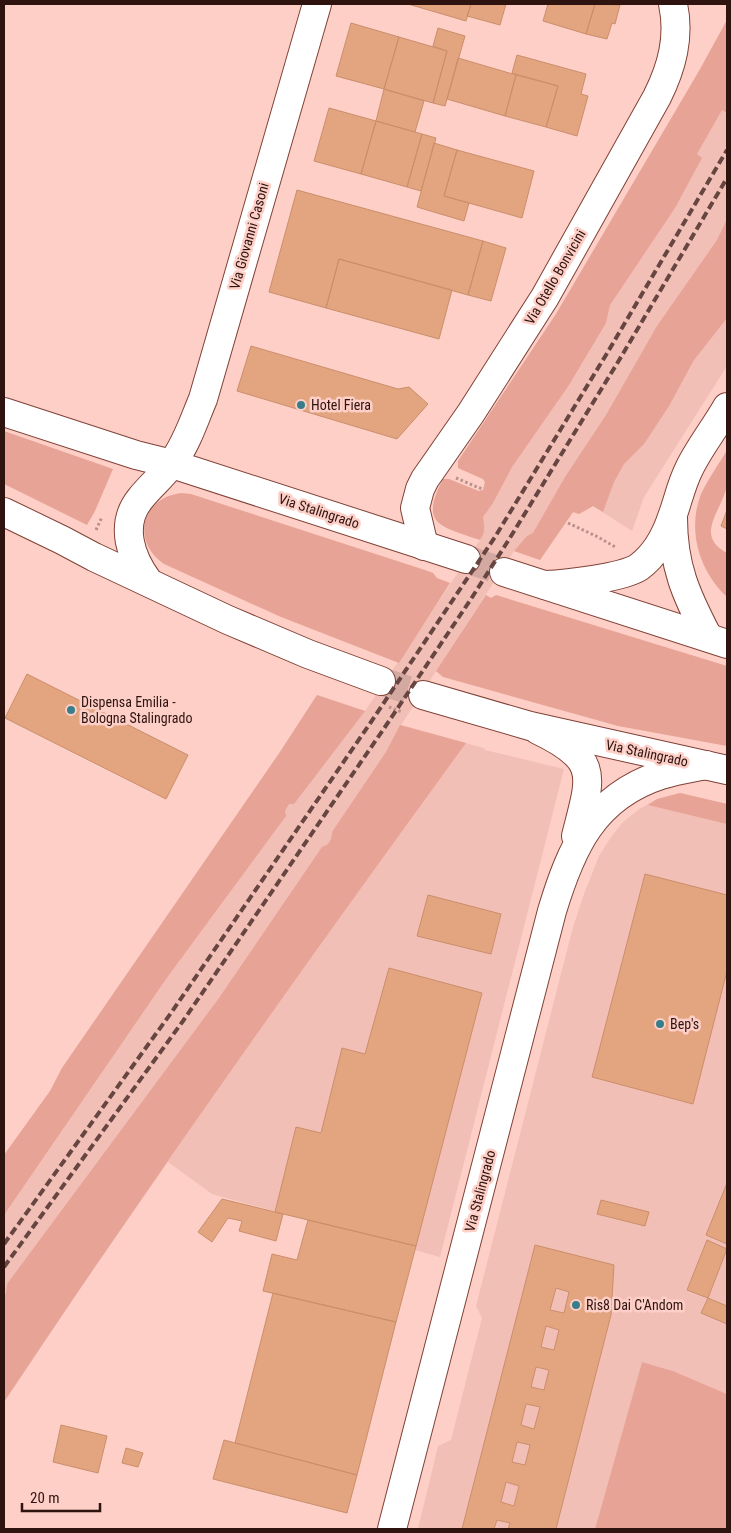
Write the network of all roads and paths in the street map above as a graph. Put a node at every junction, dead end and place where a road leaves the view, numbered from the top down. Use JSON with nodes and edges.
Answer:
{"nodes":[{"id":1,"x":317,"y":4,"type":"edge"},
{"id":2,"x":676,"y":5,"type":"edge"},
{"id":3,"x":727,"y":407,"type":"edge"},
{"id":4,"x":4,"y":412,"type":"edge"},
{"id":5,"x":172,"y":464,"type":"junction"},
{"id":6,"x":448,"y":475,"type":"dead end"},
{"id":7,"x":482,"y":489,"type":"dead end"},
{"id":8,"x":4,"y":512,"type":"edge"},
{"id":9,"x":672,"y":516,"type":"junction"},
{"id":10,"x":568,"y":522,"type":"dead end"},
{"id":11,"x":424,"y":546,"type":"junction"},
{"id":12,"x":623,"y":552,"type":"dead end"},
{"id":13,"x":466,"y":559,"type":"tunnel mouth"},
{"id":14,"x":504,"y":572,"type":"tunnel mouth"},
{"id":15,"x":148,"y":581,"type":"junction"},
{"id":16,"x":545,"y":585,"type":"junction"},
{"id":17,"x":717,"y":640,"type":"edge"},
{"id":18,"x":381,"y":681,"type":"tunnel mouth"},
{"id":19,"x":423,"y":695,"type":"tunnel mouth"},
{"id":20,"x":530,"y":726,"type":"junction"},
{"id":21,"x":716,"y":768,"type":"edge"},
{"id":22,"x":571,"y":854,"type":"junction"},
{"id":23,"x":392,"y":1529,"type":"edge"}],
"edges":[{"from":1,"to":5,"type":"street","name":"Via Giovanni Casoni"},
{"from":2,"to":11,"type":"street","name":"Via Otello Bonvicini"},
{"from":3,"to":9,"type":"street"},
{"from":4,"to":5,"type":"street","name":"Via Stalingrado"},
{"from":5,"to":11,"type":"street","name":"Via Stalingrado"},
{"from":5,"to":15,"type":"street"},
{"from":6,"to":7,"type":"path"},
{"from":8,"to":15,"type":"street"},
{"from":9,"to":16,"type":"street"},
{"from":9,"to":17,"type":"street"},
{"from":10,"to":12,"type":"path"},
{"from":11,"to":13,"type":"street","name":"Via Stalingrado"},
{"from":14,"to":16,"type":"street"},
{"from":15,"to":18,"type":"street"},
{"from":16,"to":17,"type":"street"},
{"from":19,"to":20,"type":"street","name":"Via Stalingrado"},
{"from":20,"to":21,"type":"street","name":"Via Stalingrado"},
{"from":20,"to":22,"type":"street","name":"Via Stalingrado"},
{"from":21,"to":22,"type":"street","name":"Via Stalingrado"},
{"from":22,"to":23,"type":"street","name":"Via Stalingrado"}]}
